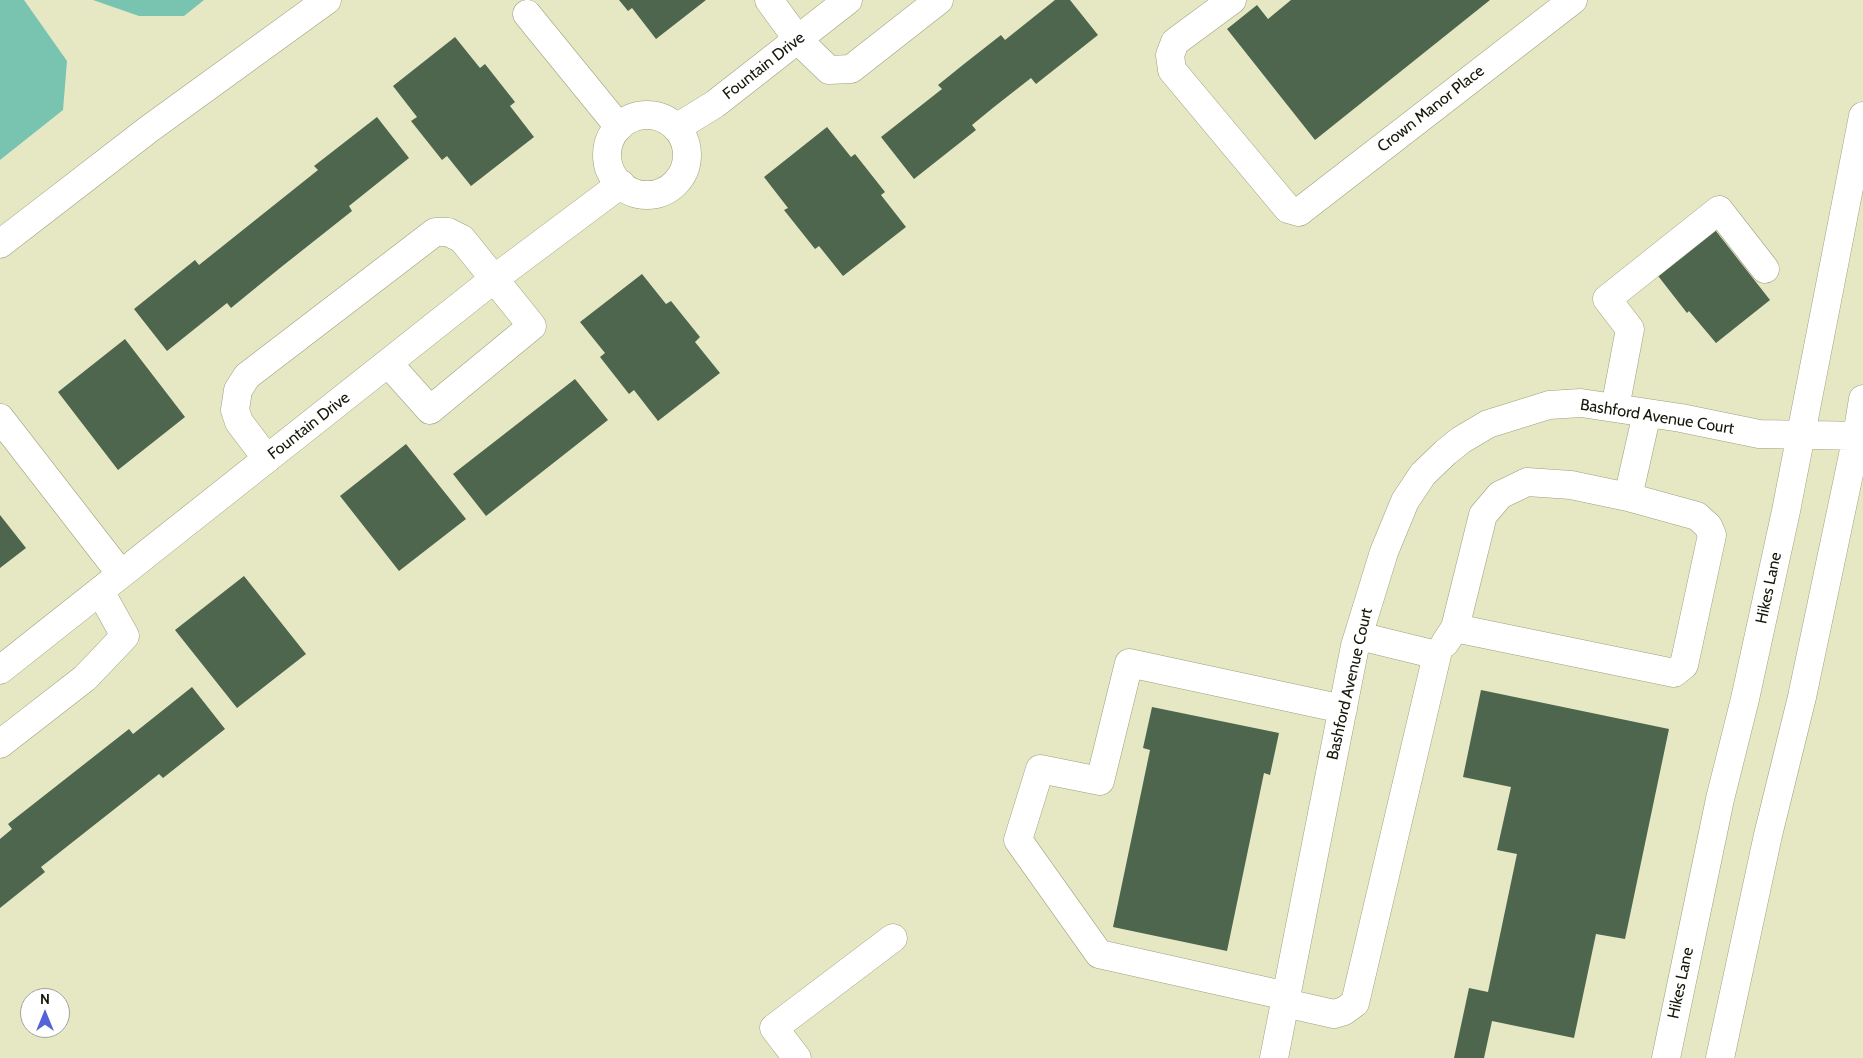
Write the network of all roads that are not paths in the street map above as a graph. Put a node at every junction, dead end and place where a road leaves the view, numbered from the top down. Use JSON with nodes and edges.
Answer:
{"nodes":[{"id":1,"x":327,"y":0,"type":"edge"},
{"id":2,"x":769,"y":0,"type":"edge"},
{"id":3,"x":848,"y":0,"type":"edge"},
{"id":4,"x":939,"y":0,"type":"edge"},
{"id":5,"x":1232,"y":0,"type":"edge"},
{"id":6,"x":1573,"y":0,"type":"edge"},
{"id":7,"x":527,"y":14,"type":"dead end"},
{"id":8,"x":798,"y":40,"type":"junction"},
{"id":9,"x":1863,"y":116,"type":"edge"},
{"id":10,"x":619,"y":127,"type":"junction"},
{"id":11,"x":676,"y":128,"type":"junction"},
{"id":12,"x":621,"y":184,"type":"junction"},
{"id":13,"x":0,"y":244,"type":"edge"},
{"id":14,"x":1765,"y":269,"type":"dead end"},
{"id":15,"x":494,"y":279,"type":"junction"},
{"id":16,"x":388,"y":363,"type":"junction"},
{"id":17,"x":1863,"y":399,"type":"edge"},
{"id":18,"x":1615,"y":408,"type":"junction"},
{"id":19,"x":1647,"y":413,"type":"junction"},
{"id":20,"x":0,"y":418,"type":"edge"},
{"id":21,"x":1801,"y":435,"type":"junction"},
{"id":22,"x":1860,"y":436,"type":"edge"},
{"id":23,"x":267,"y":459,"type":"junction"},
{"id":24,"x":1628,"y":497,"type":"junction"},
{"id":25,"x":111,"y":583,"type":"junction"},
{"id":26,"x":1455,"y":628,"type":"junction"},
{"id":27,"x":1359,"y":636,"type":"junction"},
{"id":28,"x":1437,"y":655,"type":"junction"},
{"id":29,"x":0,"y":670,"type":"edge"},
{"id":30,"x":1343,"y":709,"type":"junction"},
{"id":31,"x":0,"y":744,"type":"edge"},
{"id":32,"x":893,"y":938,"type":"dead end"},
{"id":33,"x":1286,"y":999,"type":"junction"},
{"id":34,"x":797,"y":1058,"type":"edge"},
{"id":35,"x":1274,"y":1058,"type":"edge"},
{"id":36,"x":1666,"y":1058,"type":"edge"},
{"id":37,"x":1720,"y":1058,"type":"edge"}],
"edges":[{"from":1,"to":13,"type":"street"},
{"from":2,"to":8,"type":"street"},
{"from":3,"to":8,"type":"street","name":"Fountain Drive"},
{"from":4,"to":8,"type":"street"},
{"from":5,"to":6,"type":"street","name":"Crown Manor Place"},
{"from":7,"to":10,"type":"street"},
{"from":8,"to":11,"type":"street","name":"Fountain Drive"},
{"from":9,"to":21,"type":"street","name":"Hikes Lane"},
{"from":10,"to":11,"type":"street"},
{"from":10,"to":12,"type":"street"},
{"from":11,"to":12,"type":"street"},
{"from":12,"to":15,"type":"street","name":"Fountain Drive"},
{"from":14,"to":18,"type":"street"},
{"from":15,"to":16,"type":"street","name":"Fountain Drive"},
{"from":15,"to":16,"type":"street"},
{"from":15,"to":23,"type":"street"},
{"from":16,"to":23,"type":"street","name":"Fountain Drive"},
{"from":17,"to":22,"type":"street"},
{"from":18,"to":19,"type":"street","name":"Bashford Avenue Court"},
{"from":18,"to":27,"type":"street","name":"Bashford Avenue Court"},
{"from":19,"to":21,"type":"street","name":"Bashford Avenue Court"},
{"from":19,"to":24,"type":"street"},
{"from":20,"to":25,"type":"street"},
{"from":21,"to":22,"type":"street","name":"Bashford Avenue Court"},
{"from":21,"to":36,"type":"street","name":"Hikes Lane"},
{"from":22,"to":37,"type":"street"},
{"from":23,"to":25,"type":"street","name":"Fountain Drive"},
{"from":24,"to":26,"type":"street"},
{"from":24,"to":26,"type":"street"},
{"from":25,"to":29,"type":"street","name":"Fountain Drive"},
{"from":25,"to":31,"type":"street"},
{"from":26,"to":28,"type":"street"},
{"from":27,"to":28,"type":"street"},
{"from":27,"to":30,"type":"street","name":"Bashford Avenue Court"},
{"from":28,"to":33,"type":"street"},
{"from":30,"to":33,"type":"street","name":"Bashford Avenue Court"},
{"from":30,"to":33,"type":"street"},
{"from":32,"to":34,"type":"street"},
{"from":33,"to":35,"type":"street","name":"Bashford Avenue Court"}]}
